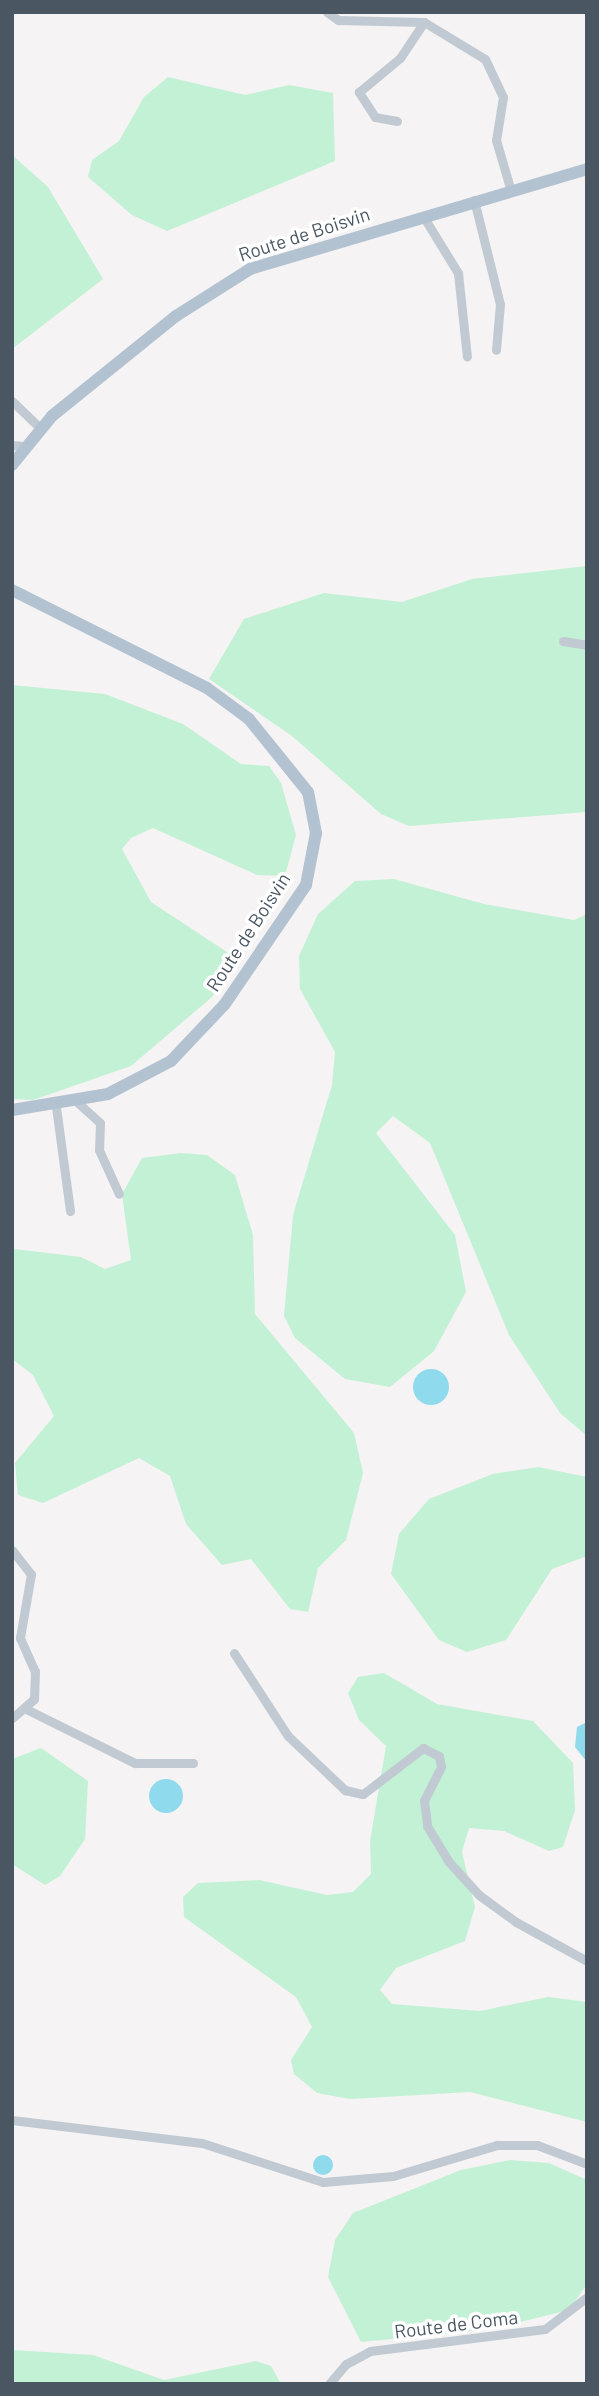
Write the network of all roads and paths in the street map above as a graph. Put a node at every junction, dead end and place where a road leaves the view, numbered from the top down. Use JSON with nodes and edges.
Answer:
{"nodes":[{"id":1,"x":327,"y":12,"type":"edge"},
{"id":2,"x":424,"y":22,"type":"junction"},
{"id":3,"x":397,"y":121,"type":"dead end"},
{"id":4,"x":587,"y":169,"type":"edge"},
{"id":5,"x":510,"y":188,"type":"junction"},
{"id":6,"x":474,"y":200,"type":"junction"},
{"id":7,"x":423,"y":216,"type":"junction"},
{"id":8,"x":496,"y":350,"type":"dead end"},
{"id":9,"x":467,"y":357,"type":"dead end"},
{"id":10,"x":12,"y":401,"type":"edge"},
{"id":11,"x":40,"y":428,"type":"junction"},
{"id":12,"x":18,"y":446,"type":"edge"},
{"id":13,"x":12,"y":465,"type":"edge"},
{"id":14,"x":12,"y":590,"type":"edge"},
{"id":15,"x":563,"y":641,"type":"dead end"},
{"id":16,"x":587,"y":645,"type":"edge"},
{"id":17,"x":77,"y":1102,"type":"junction"},
{"id":18,"x":56,"y":1107,"type":"junction"},
{"id":19,"x":12,"y":1110,"type":"edge"},
{"id":20,"x":119,"y":1194,"type":"dead end"},
{"id":21,"x":70,"y":1211,"type":"dead end"},
{"id":22,"x":12,"y":1550,"type":"edge"},
{"id":23,"x":234,"y":1653,"type":"dead end"},
{"id":24,"x":24,"y":1708,"type":"junction"},
{"id":25,"x":12,"y":1718,"type":"edge"},
{"id":26,"x":193,"y":1763,"type":"dead end"},
{"id":27,"x":587,"y":1961,"type":"edge"},
{"id":28,"x":12,"y":2120,"type":"edge"},
{"id":29,"x":587,"y":2164,"type":"edge"},
{"id":30,"x":587,"y":2297,"type":"edge"},
{"id":31,"x":329,"y":2384,"type":"edge"}],
"edges":[{"from":1,"to":2,"type":"street"},
{"from":2,"to":3,"type":"street"},
{"from":2,"to":5,"type":"street"},
{"from":4,"to":5,"type":"main road","name":"Route de Boisvin"},
{"from":5,"to":6,"type":"main road","name":"Route de Boisvin"},
{"from":6,"to":7,"type":"main road","name":"Route de Boisvin"},
{"from":6,"to":8,"type":"street"},
{"from":7,"to":9,"type":"street"},
{"from":7,"to":11,"type":"main road","name":"Route de Boisvin"},
{"from":10,"to":11,"type":"street"},
{"from":11,"to":12,"type":"main road","name":"Route de Boisvin"},
{"from":12,"to":13,"type":"main road","name":"Route de Boisvin"},
{"from":14,"to":17,"type":"main road","name":"Route de Boisvin"},
{"from":15,"to":16,"type":"street"},
{"from":17,"to":18,"type":"main road","name":"Route de Boisvin"},
{"from":17,"to":20,"type":"street"},
{"from":18,"to":19,"type":"main road","name":"Route de Boisvin"},
{"from":18,"to":21,"type":"street"},
{"from":22,"to":24,"type":"street"},
{"from":23,"to":27,"type":"street"},
{"from":24,"to":25,"type":"street"},
{"from":24,"to":26,"type":"street"},
{"from":28,"to":29,"type":"street"},
{"from":30,"to":31,"type":"street","name":"Route de Coma"}]}
